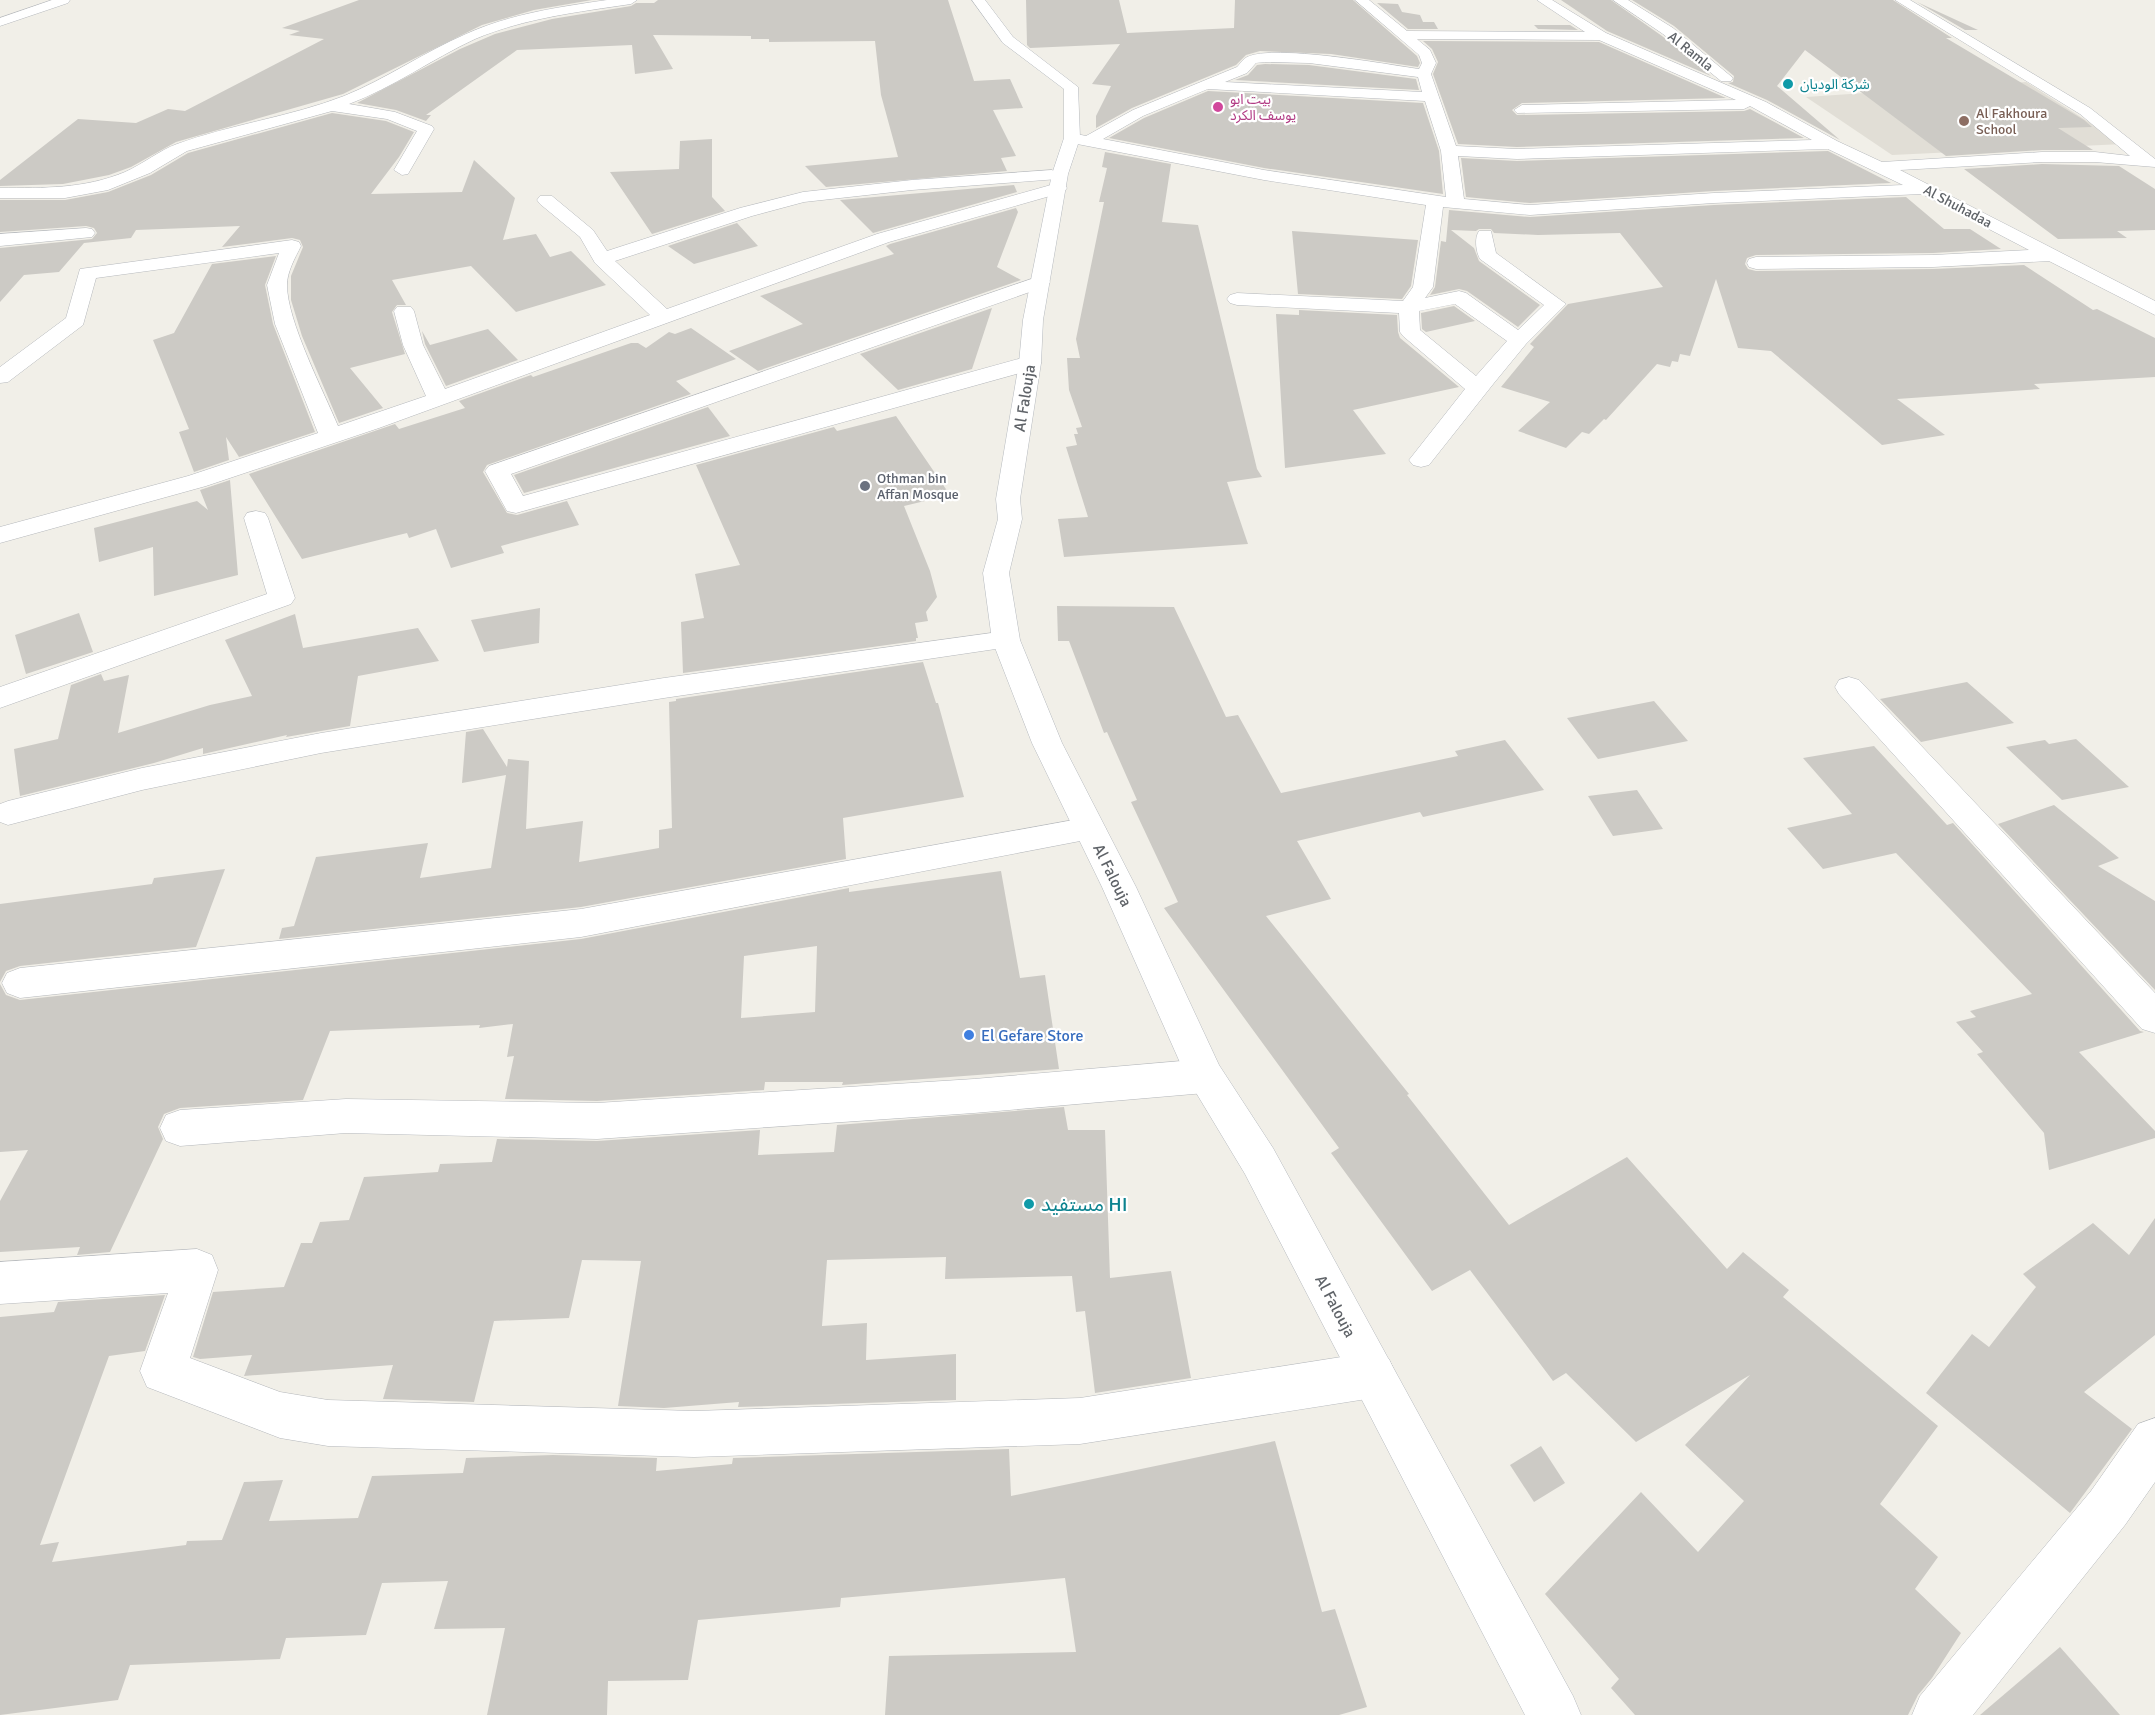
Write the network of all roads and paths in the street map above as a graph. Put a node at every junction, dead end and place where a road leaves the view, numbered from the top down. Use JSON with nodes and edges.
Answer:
{"nodes":[{"id":1,"x":64,"y":0,"type":"edge"},
{"id":2,"x":631,"y":0,"type":"edge"},
{"id":3,"x":978,"y":0,"type":"edge"},
{"id":4,"x":1361,"y":0,"type":"edge"},
{"id":5,"x":1543,"y":0,"type":"edge"},
{"id":6,"x":1619,"y":0,"type":"edge"},
{"id":7,"x":1901,"y":0,"type":"edge"},
{"id":8,"x":1,"y":21,"type":"edge"},
{"id":9,"x":1404,"y":35,"type":"junction"},
{"id":10,"x":1601,"y":36,"type":"junction"},
{"id":11,"x":1424,"y":74,"type":"junction"},
{"id":12,"x":1202,"y":85,"type":"junction"},
{"id":13,"x":1433,"y":97,"type":"junction"},
{"id":14,"x":331,"y":105,"type":"junction"},
{"id":15,"x":1761,"y":105,"type":"junction"},
{"id":16,"x":1522,"y":110,"type":"dead end"},
{"id":17,"x":1080,"y":140,"type":"junction"},
{"id":18,"x":1831,"y":144,"type":"junction"},
{"id":19,"x":1449,"y":151,"type":"junction"},
{"id":20,"x":2152,"y":162,"type":"edge"},
{"id":21,"x":1879,"y":166,"type":"junction"},
{"id":22,"x":402,"y":170,"type":"dead end"},
{"id":23,"x":1059,"y":181,"type":"junction"},
{"id":24,"x":1926,"y":189,"type":"junction"},
{"id":25,"x":0,"y":193,"type":"edge"},
{"id":26,"x":546,"y":200,"type":"dead end"},
{"id":27,"x":1435,"y":202,"type":"junction"},
{"id":28,"x":1456,"y":204,"type":"junction"},
{"id":29,"x":86,"y":233,"type":"dead end"},
{"id":30,"x":1485,"y":236,"type":"dead end"},
{"id":31,"x":0,"y":240,"type":"edge"},
{"id":32,"x":2052,"y":255,"type":"junction"},
{"id":33,"x":602,"y":259,"type":"junction"},
{"id":34,"x":1756,"y":263,"type":"dead end"},
{"id":35,"x":1040,"y":282,"type":"junction"},
{"id":36,"x":1237,"y":299,"type":"dead end"},
{"id":37,"x":1409,"y":307,"type":"junction"},
{"id":38,"x":2155,"y":309,"type":"edge"},
{"id":39,"x":404,"y":311,"type":"dead end"},
{"id":40,"x":664,"y":317,"type":"junction"},
{"id":41,"x":1519,"y":340,"type":"junction"},
{"id":42,"x":1029,"y":363,"type":"junction"},
{"id":43,"x":0,"y":377,"type":"edge"},
{"id":44,"x":1477,"y":388,"type":"junction"},
{"id":45,"x":438,"y":398,"type":"junction"},
{"id":46,"x":331,"y":436,"type":"junction"},
{"id":47,"x":1421,"y":460,"type":"dead end"},
{"id":48,"x":256,"y":518,"type":"dead end"},
{"id":49,"x":0,"y":535,"type":"edge"},
{"id":50,"x":1006,"y":640,"type":"junction"},
{"id":51,"x":1849,"y":687,"type":"dead end"},
{"id":52,"x":0,"y":698,"type":"edge"},
{"id":53,"x":9,"y":813,"type":"dead end"},
{"id":54,"x":1090,"y":829,"type":"junction"},
{"id":55,"x":20,"y":983,"type":"dead end"},
{"id":56,"x":2155,"y":1018,"type":"edge"},
{"id":57,"x":1205,"y":1076,"type":"junction"},
{"id":58,"x":180,"y":1128,"type":"dead end"},
{"id":59,"x":0,"y":1283,"type":"edge"},
{"id":60,"x":1373,"y":1375,"type":"junction"},
{"id":61,"x":2155,"y":1441,"type":"edge"},
{"id":62,"x":1554,"y":1715,"type":"edge"},
{"id":63,"x":1939,"y":1715,"type":"edge"}],
"edges":[{"from":1,"to":8,"type":"street"},
{"from":2,"to":14,"type":"street"},
{"from":3,"to":17,"type":"street","name":"Al Falouja"},
{"from":4,"to":9,"type":"street"},
{"from":5,"to":10,"type":"street"},
{"from":6,"to":15,"type":"street","name":"Al Ramla"},
{"from":7,"to":20,"type":"street"},
{"from":9,"to":10,"type":"street"},
{"from":9,"to":11,"type":"street"},
{"from":10,"to":15,"type":"street"},
{"from":11,"to":12,"type":"street"},
{"from":11,"to":13,"type":"street"},
{"from":12,"to":13,"type":"street"},
{"from":12,"to":17,"type":"street"},
{"from":13,"to":19,"type":"street"},
{"from":14,"to":22,"type":"street"},
{"from":14,"to":25,"type":"street"},
{"from":15,"to":16,"type":"street"},
{"from":15,"to":18,"type":"street","name":"Al Shuhadaa"},
{"from":17,"to":23,"type":"street","name":"Al Falouja"},
{"from":17,"to":27,"type":"street"},
{"from":18,"to":19,"type":"street"},
{"from":18,"to":21,"type":"street","name":"Al Shuhadaa"},
{"from":19,"to":28,"type":"street"},
{"from":20,"to":21,"type":"street"},
{"from":21,"to":24,"type":"street","name":"Al Shuhadaa"},
{"from":23,"to":33,"type":"street"},
{"from":23,"to":35,"type":"street","name":"Al Falouja"},
{"from":23,"to":40,"type":"street"},
{"from":24,"to":28,"type":"street"},
{"from":24,"to":32,"type":"street","name":"Al Shuhadaa"},
{"from":26,"to":33,"type":"street"},
{"from":27,"to":28,"type":"street"},
{"from":27,"to":37,"type":"street"},
{"from":29,"to":31,"type":"street"},
{"from":30,"to":41,"type":"street"},
{"from":32,"to":34,"type":"street"},
{"from":32,"to":38,"type":"street","name":"Al Shuhadaa"},
{"from":33,"to":40,"type":"street"},
{"from":35,"to":42,"type":"street","name":"Al Falouja"},
{"from":35,"to":42,"type":"street"},
{"from":36,"to":37,"type":"street"},
{"from":37,"to":41,"type":"street"},
{"from":37,"to":44,"type":"street"},
{"from":39,"to":45,"type":"street"},
{"from":40,"to":45,"type":"street"},
{"from":41,"to":44,"type":"street"},
{"from":42,"to":50,"type":"street","name":"Al Falouja"},
{"from":43,"to":46,"type":"street"},
{"from":44,"to":47,"type":"street"},
{"from":45,"to":46,"type":"street"},
{"from":46,"to":49,"type":"street"},
{"from":48,"to":52,"type":"street"},
{"from":50,"to":53,"type":"street"},
{"from":50,"to":54,"type":"street","name":"Al Falouja"},
{"from":51,"to":56,"type":"street"},
{"from":54,"to":55,"type":"street"},
{"from":54,"to":57,"type":"street","name":"Al Falouja"},
{"from":57,"to":58,"type":"street"},
{"from":57,"to":60,"type":"street","name":"Al Falouja"},
{"from":59,"to":60,"type":"street"},
{"from":60,"to":62,"type":"street","name":"Al Falouja"},
{"from":61,"to":63,"type":"street"}]}
